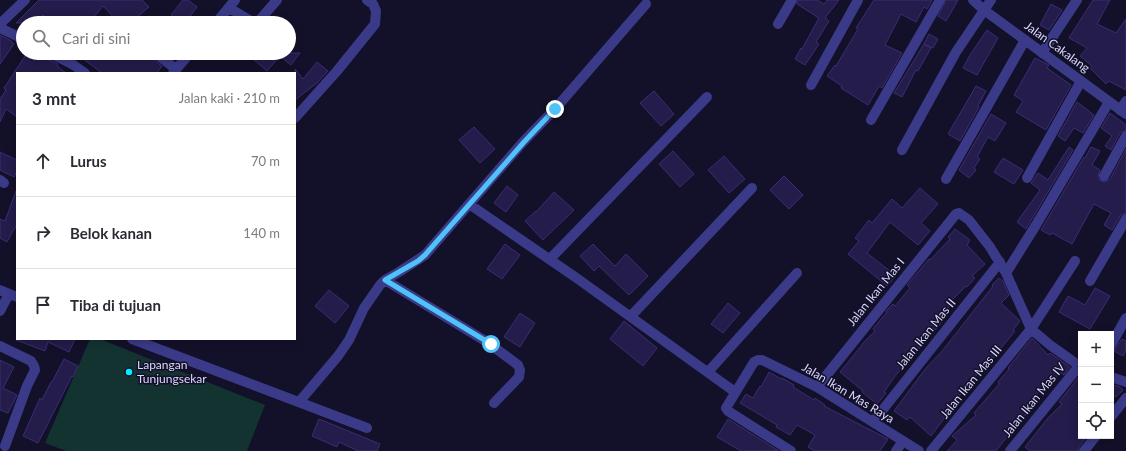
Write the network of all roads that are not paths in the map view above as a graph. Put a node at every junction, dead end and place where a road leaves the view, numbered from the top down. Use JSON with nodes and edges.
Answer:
{"nodes":[{"id":1,"x":25,"y":0,"type":"edge"},
{"id":2,"x":277,"y":0,"type":"edge"},
{"id":3,"x":367,"y":0,"type":"edge"},
{"id":4,"x":792,"y":0,"type":"edge"},
{"id":5,"x":858,"y":0,"type":"edge"},
{"id":6,"x":940,"y":0,"type":"edge"},
{"id":7,"x":973,"y":0,"type":"edge"},
{"id":8,"x":991,"y":0,"type":"edge"},
{"id":9,"x":1077,"y":0,"type":"edge"},
{"id":10,"x":232,"y":4,"type":"edge"},
{"id":11,"x":646,"y":4,"type":"dead end"},
{"id":12,"x":984,"y":10,"type":"junction"},
{"id":13,"x":222,"y":16,"type":"edge"},
{"id":14,"x":246,"y":16,"type":"edge"},
{"id":15,"x":263,"y":16,"type":"edge"},
{"id":16,"x":0,"y":24,"type":"edge"},
{"id":17,"x":778,"y":24,"type":"dead end"},
{"id":18,"x":0,"y":28,"type":"edge"},
{"id":19,"x":16,"y":36,"type":"edge"},
{"id":20,"x":1025,"y":40,"type":"junction"},
{"id":21,"x":1042,"y":53,"type":"junction"},
{"id":22,"x":64,"y":60,"type":"edge"},
{"id":23,"x":162,"y":60,"type":"edge"},
{"id":24,"x":184,"y":60,"type":"edge"},
{"id":25,"x":174,"y":71,"type":"edge"},
{"id":26,"x":84,"y":72,"type":"edge"},
{"id":27,"x":1082,"y":82,"type":"junction"},
{"id":28,"x":811,"y":85,"type":"dead end"},
{"id":29,"x":707,"y":98,"type":"dead end"},
{"id":30,"x":1126,"y":101,"type":"edge"},
{"id":31,"x":1110,"y":102,"type":"junction"},
{"id":32,"x":1123,"y":112,"type":"edge"},
{"id":33,"x":296,"y":117,"type":"edge"},
{"id":34,"x":871,"y":120,"type":"dead end"},
{"id":35,"x":1126,"y":136,"type":"edge"},
{"id":36,"x":902,"y":150,"type":"dead end"},
{"id":37,"x":1104,"y":176,"type":"dead end"},
{"id":38,"x":1027,"y":178,"type":"dead end"},
{"id":39,"x":946,"y":179,"type":"dead end"},
{"id":40,"x":752,"y":188,"type":"dead end"},
{"id":41,"x":469,"y":204,"type":"junction"},
{"id":42,"x":1126,"y":219,"type":"edge"},
{"id":43,"x":550,"y":259,"type":"junction"},
{"id":44,"x":1075,"y":261,"type":"dead end"},
{"id":45,"x":1000,"y":262,"type":"junction"},
{"id":46,"x":797,"y":273,"type":"dead end"},
{"id":47,"x":1006,"y":273,"type":"junction"},
{"id":48,"x":385,"y":280,"type":"junction"},
{"id":49,"x":1090,"y":281,"type":"dead end"},
{"id":50,"x":9,"y":293,"type":"edge"},
{"id":51,"x":0,"y":311,"type":"edge"},
{"id":52,"x":631,"y":316,"type":"junction"},
{"id":53,"x":1126,"y":318,"type":"edge"},
{"id":54,"x":1031,"y":329,"type":"junction"},
{"id":55,"x":135,"y":340,"type":"edge"},
{"id":56,"x":1114,"y":340,"type":"edge"},
{"id":57,"x":0,"y":346,"type":"edge"},
{"id":58,"x":1078,"y":365,"type":"edge"},
{"id":59,"x":1079,"y":367,"type":"edge"},
{"id":60,"x":708,"y":372,"type":"junction"},
{"id":61,"x":1114,"y":378,"type":"edge"},
{"id":62,"x":1126,"y":382,"type":"edge"},
{"id":63,"x":817,"y":386,"type":"junction"},
{"id":64,"x":735,"y":392,"type":"junction"},
{"id":65,"x":1126,"y":398,"type":"edge"},
{"id":66,"x":299,"y":402,"type":"junction"},
{"id":67,"x":494,"y":403,"type":"dead end"},
{"id":68,"x":1114,"y":413,"type":"edge"},
{"id":69,"x":873,"y":422,"type":"junction"},
{"id":70,"x":367,"y":428,"type":"dead end"},
{"id":71,"x":1094,"y":439,"type":"edge"},
{"id":72,"x":903,"y":441,"type":"junction"},
{"id":73,"x":5,"y":446,"type":"dead end"},
{"id":74,"x":792,"y":451,"type":"edge"},
{"id":75,"x":896,"y":451,"type":"edge"},
{"id":76,"x":919,"y":451,"type":"edge"},
{"id":77,"x":931,"y":451,"type":"edge"},
{"id":78,"x":1010,"y":451,"type":"edge"},
{"id":79,"x":1084,"y":451,"type":"edge"}],
"edges":[{"from":1,"to":16,"type":"street"},
{"from":2,"to":15,"type":"street"},
{"from":3,"to":33,"type":"street"},
{"from":4,"to":17,"type":"street"},
{"from":5,"to":28,"type":"street"},
{"from":6,"to":34,"type":"street"},
{"from":7,"to":12,"type":"street","name":"Jalan Cakalang"},
{"from":8,"to":12,"type":"street"},
{"from":9,"to":21,"type":"street"},
{"from":10,"to":13,"type":"street"},
{"from":10,"to":14,"type":"street"},
{"from":11,"to":41,"type":"street"},
{"from":12,"to":20,"type":"street","name":"Jalan Cakalang"},
{"from":12,"to":36,"type":"street"},
{"from":18,"to":19,"type":"street"},
{"from":20,"to":21,"type":"street","name":"Jalan Cakalang"},
{"from":20,"to":39,"type":"street"},
{"from":21,"to":27,"type":"street","name":"Jalan Cakalang"},
{"from":22,"to":26,"type":"street"},
{"from":23,"to":25,"type":"street"},
{"from":24,"to":25,"type":"street"},
{"from":27,"to":31,"type":"street","name":"Jalan Cakalang"},
{"from":27,"to":38,"type":"street"},
{"from":29,"to":43,"type":"street"},
{"from":30,"to":32,"type":"street"},
{"from":31,"to":32,"type":"street","name":"Jalan Cakalang"},
{"from":31,"to":47,"type":"street"},
{"from":35,"to":37,"type":"street"},
{"from":40,"to":52,"type":"street"},
{"from":41,"to":43,"type":"street"},
{"from":41,"to":48,"type":"street"},
{"from":42,"to":49,"type":"street"},
{"from":43,"to":52,"type":"street"},
{"from":44,"to":54,"type":"street","name":"Jalan Ikan Mas III"},
{"from":45,"to":47,"type":"street"},
{"from":45,"to":63,"type":"street","name":"Jalan Ikan Mas I"},
{"from":45,"to":69,"type":"street","name":"Jalan Ikan Mas II"},
{"from":46,"to":60,"type":"street"},
{"from":47,"to":54,"type":"street"},
{"from":48,"to":66,"type":"street"},
{"from":48,"to":67,"type":"street"},
{"from":50,"to":51,"type":"street"},
{"from":52,"to":60,"type":"street"},
{"from":53,"to":56,"type":"street"},
{"from":54,"to":58,"type":"street"},
{"from":54,"to":77,"type":"street","name":"Jalan Ikan Mas III"},
{"from":55,"to":66,"type":"street"},
{"from":57,"to":73,"type":"street"},
{"from":59,"to":78,"type":"street","name":"Jalan Ikan Mas IV"},
{"from":60,"to":64,"type":"street"},
{"from":61,"to":62,"type":"street"},
{"from":63,"to":64,"type":"street","name":"Jalan Ikan Mas Raya"},
{"from":63,"to":69,"type":"street","name":"Jalan Ikan Mas Raya"},
{"from":64,"to":74,"type":"street"},
{"from":65,"to":68,"type":"street"},
{"from":66,"to":70,"type":"street"},
{"from":69,"to":72,"type":"street","name":"Jalan Ikan Mas Raya"},
{"from":71,"to":79,"type":"street"},
{"from":72,"to":75,"type":"street"},
{"from":72,"to":76,"type":"street","name":"Jalan Ikan Mas Raya"}]}
